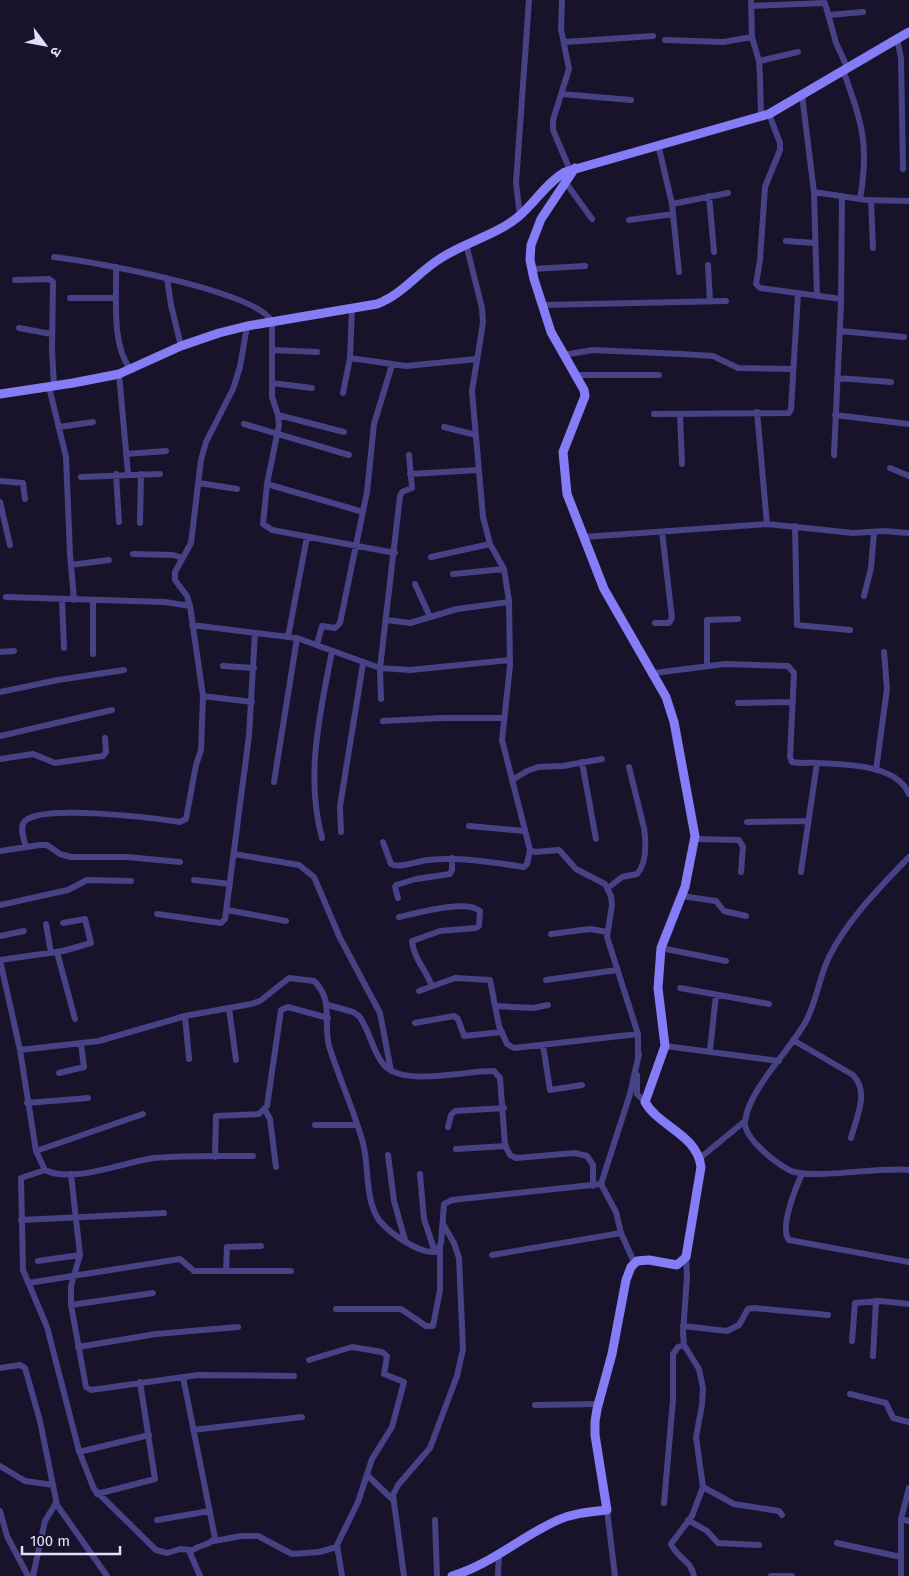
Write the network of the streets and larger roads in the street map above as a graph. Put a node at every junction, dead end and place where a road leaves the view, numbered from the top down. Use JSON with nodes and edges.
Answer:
{"nodes":[{"id":1,"x":529,"y":0,"type":"edge"},
{"id":2,"x":562,"y":0,"type":"edge"},
{"id":3,"x":751,"y":3,"type":"edge"},
{"id":4,"x":863,"y":12,"type":"dead end"},
{"id":5,"x":829,"y":15,"type":"junction"},
{"id":6,"x":909,"y":32,"type":"edge"},
{"id":7,"x":653,"y":36,"type":"dead end"},
{"id":8,"x":752,"y":37,"type":"junction"},
{"id":9,"x":897,"y":38,"type":"junction"},
{"id":10,"x":665,"y":40,"type":"dead end"},
{"id":11,"x":565,"y":42,"type":"junction"},
{"id":12,"x":798,"y":52,"type":"dead end"},
{"id":13,"x":759,"y":61,"type":"junction"},
{"id":14,"x":845,"y":69,"type":"junction"},
{"id":15,"x":562,"y":94,"type":"junction"},
{"id":16,"x":802,"y":95,"type":"junction"},
{"id":17,"x":630,"y":100,"type":"dead end"},
{"id":18,"x":765,"y":115,"type":"junction"},
{"id":19,"x":658,"y":144,"type":"junction"},
{"id":20,"x":572,"y":169,"type":"junction"},
{"id":21,"x":903,"y":169,"type":"dead end"},
{"id":22,"x":566,"y":183,"type":"junction"},
{"id":23,"x":728,"y":192,"type":"dead end"},
{"id":24,"x":814,"y":192,"type":"junction"},
{"id":25,"x":708,"y":196,"type":"junction"},
{"id":26,"x":842,"y":196,"type":"junction"},
{"id":27,"x":860,"y":199,"type":"junction"},
{"id":28,"x":871,"y":200,"type":"junction"},
{"id":29,"x":909,"y":201,"type":"edge"},
{"id":30,"x":672,"y":204,"type":"junction"},
{"id":31,"x":673,"y":214,"type":"junction"},
{"id":32,"x":520,"y":216,"type":"junction"},
{"id":33,"x":592,"y":219,"type":"dead end"},
{"id":34,"x":628,"y":220,"type":"dead end"},
{"id":35,"x":786,"y":241,"type":"dead end"},
{"id":36,"x":815,"y":243,"type":"junction"},
{"id":37,"x":466,"y":244,"type":"junction"},
{"id":38,"x":873,"y":248,"type":"dead end"},
{"id":39,"x":714,"y":252,"type":"dead end"},
{"id":40,"x":54,"y":257,"type":"dead end"},
{"id":41,"x":708,"y":265,"type":"dead end"},
{"id":42,"x":586,"y":266,"type":"dead end"},
{"id":43,"x":116,"y":267,"type":"junction"},
{"id":44,"x":532,"y":269,"type":"junction"},
{"id":45,"x":680,"y":272,"type":"dead end"},
{"id":46,"x":167,"y":278,"type":"junction"},
{"id":47,"x":15,"y":280,"type":"dead end"},
{"id":48,"x":798,"y":294,"type":"junction"},
{"id":49,"x":817,"y":296,"type":"junction"},
{"id":50,"x":70,"y":298,"type":"dead end"},
{"id":51,"x":116,"y":298,"type":"junction"},
{"id":52,"x":842,"y":299,"type":"junction"},
{"id":53,"x":726,"y":301,"type":"dead end"},
{"id":54,"x":710,"y":302,"type":"junction"},
{"id":55,"x":543,"y":305,"type":"junction"},
{"id":56,"x":352,"y":308,"type":"junction"},
{"id":57,"x":272,"y":322,"type":"junction"},
{"id":58,"x":247,"y":326,"type":"junction"},
{"id":59,"x":19,"y":328,"type":"dead end"},
{"id":60,"x":840,"y":331,"type":"junction"},
{"id":61,"x":52,"y":334,"type":"junction"},
{"id":62,"x":904,"y":337,"type":"dead end"},
{"id":63,"x":181,"y":346,"type":"junction"},
{"id":64,"x":274,"y":350,"type":"junction"},
{"id":65,"x":318,"y":352,"type":"dead end"},
{"id":66,"x":563,"y":355,"type":"junction"},
{"id":67,"x":350,"y":358,"type":"junction"},
{"id":68,"x":476,"y":359,"type":"junction"},
{"id":69,"x":392,"y":365,"type":"junction"},
{"id":70,"x":130,"y":369,"type":"junction"},
{"id":71,"x":793,"y":369,"type":"junction"},
{"id":72,"x":119,"y":374,"type":"junction"},
{"id":73,"x":575,"y":375,"type":"junction"},
{"id":74,"x":659,"y":375,"type":"dead end"},
{"id":75,"x":837,"y":378,"type":"junction"},
{"id":76,"x":891,"y":382,"type":"dead end"},
{"id":77,"x":272,"y":383,"type":"junction"},
{"id":78,"x":52,"y":386,"type":"junction"},
{"id":79,"x":312,"y":388,"type":"dead end"},
{"id":80,"x":343,"y":393,"type":"dead end"},
{"id":81,"x":0,"y":394,"type":"edge"},
{"id":82,"x":757,"y":412,"type":"junction"},
{"id":83,"x":654,"y":414,"type":"dead end"},
{"id":84,"x":680,"y":414,"type":"junction"},
{"id":85,"x":835,"y":415,"type":"junction"},
{"id":86,"x":278,"y":416,"type":"junction"},
{"id":87,"x":93,"y":422,"type":"dead end"},
{"id":88,"x":244,"y":424,"type":"dead end"},
{"id":89,"x":909,"y":424,"type":"edge"},
{"id":90,"x":60,"y":426,"type":"junction"},
{"id":91,"x":444,"y":427,"type":"dead end"},
{"id":92,"x":344,"y":432,"type":"dead end"},
{"id":93,"x":276,"y":434,"type":"junction"},
{"id":94,"x":476,"y":435,"type":"junction"},
{"id":95,"x":166,"y":451,"type":"dead end"},
{"id":96,"x":126,"y":454,"type":"junction"},
{"id":97,"x":349,"y":455,"type":"dead end"},
{"id":98,"x":408,"y":455,"type":"dead end"},
{"id":99,"x":834,"y":455,"type":"dead end"},
{"id":100,"x":682,"y":464,"type":"dead end"},
{"id":101,"x":890,"y":468,"type":"dead end"},
{"id":102,"x":479,"y":470,"type":"junction"},
{"id":103,"x":116,"y":474,"type":"junction"},
{"id":104,"x":128,"y":474,"type":"junction"},
{"id":105,"x":142,"y":474,"type":"junction"},
{"id":106,"x":160,"y":474,"type":"dead end"},
{"id":107,"x":410,"y":474,"type":"junction"},
{"id":108,"x":909,"y":476,"type":"edge"},
{"id":109,"x":81,"y":477,"type":"dead end"},
{"id":110,"x":0,"y":481,"type":"edge"},
{"id":111,"x":200,"y":483,"type":"junction"},
{"id":112,"x":267,"y":484,"type":"junction"},
{"id":113,"x":236,"y":489,"type":"dead end"},
{"id":114,"x":25,"y":499,"type":"dead end"},
{"id":115,"x":0,"y":502,"type":"edge"},
{"id":116,"x":363,"y":512,"type":"junction"},
{"id":117,"x":119,"y":522,"type":"dead end"},
{"id":118,"x":140,"y":523,"type":"dead end"},
{"id":119,"x":767,"y":524,"type":"junction"},
{"id":120,"x":795,"y":526,"type":"junction"},
{"id":121,"x":662,"y":532,"type":"junction"},
{"id":122,"x":874,"y":532,"type":"junction"},
{"id":123,"x":909,"y":533,"type":"edge"},
{"id":124,"x":307,"y":537,"type":"junction"},
{"id":125,"x":584,"y":537,"type":"junction"},
{"id":126,"x":490,"y":544,"type":"junction"},
{"id":127,"x":10,"y":545,"type":"dead end"},
{"id":128,"x":355,"y":546,"type":"junction"},
{"id":129,"x":395,"y":553,"type":"junction"},
{"id":130,"x":133,"y":554,"type":"dead end"},
{"id":131,"x":430,"y":557,"type":"dead end"},
{"id":132,"x":183,"y":558,"type":"junction"},
{"id":133,"x":109,"y":560,"type":"dead end"},
{"id":134,"x":71,"y":565,"type":"junction"},
{"id":135,"x":504,"y":569,"type":"junction"},
{"id":136,"x":453,"y":574,"type":"dead end"},
{"id":137,"x":415,"y":584,"type":"dead end"},
{"id":138,"x":864,"y":596,"type":"dead end"},
{"id":139,"x":6,"y":597,"type":"dead end"},
{"id":140,"x":62,"y":600,"type":"junction"},
{"id":141,"x":74,"y":600,"type":"junction"},
{"id":142,"x":93,"y":600,"type":"junction"},
{"id":143,"x":509,"y":602,"type":"junction"},
{"id":144,"x":190,"y":606,"type":"junction"},
{"id":145,"x":430,"y":617,"type":"junction"},
{"id":146,"x":738,"y":619,"type":"dead end"},
{"id":147,"x":386,"y":620,"type":"junction"},
{"id":148,"x":655,"y":623,"type":"dead end"},
{"id":149,"x":192,"y":625,"type":"junction"},
{"id":150,"x":850,"y":630,"type":"dead end"},
{"id":151,"x":254,"y":633,"type":"junction"},
{"id":152,"x":288,"y":637,"type":"junction"},
{"id":153,"x":297,"y":638,"type":"junction"},
{"id":154,"x":316,"y":644,"type":"junction"},
{"id":155,"x":64,"y":648,"type":"dead end"},
{"id":156,"x":14,"y":651,"type":"dead end"},
{"id":157,"x":332,"y":651,"type":"junction"},
{"id":158,"x":0,"y":652,"type":"edge"},
{"id":159,"x":884,"y":652,"type":"dead end"},
{"id":160,"x":93,"y":654,"type":"dead end"},
{"id":161,"x":510,"y":660,"type":"junction"},
{"id":162,"x":363,"y":664,"type":"junction"},
{"id":163,"x":223,"y":666,"type":"dead end"},
{"id":164,"x":707,"y":666,"type":"junction"},
{"id":165,"x":254,"y":668,"type":"junction"},
{"id":166,"x":380,"y":668,"type":"junction"},
{"id":167,"x":124,"y":670,"type":"dead end"},
{"id":168,"x":654,"y":673,"type":"junction"},
{"id":169,"x":0,"y":692,"type":"edge"},
{"id":170,"x":203,"y":696,"type":"junction"},
{"id":171,"x":381,"y":699,"type":"dead end"},
{"id":172,"x":252,"y":702,"type":"junction"},
{"id":173,"x":793,"y":702,"type":"junction"},
{"id":174,"x":738,"y":703,"type":"dead end"},
{"id":175,"x":112,"y":710,"type":"dead end"},
{"id":176,"x":503,"y":718,"type":"junction"},
{"id":177,"x":383,"y":722,"type":"dead end"},
{"id":178,"x":0,"y":736,"type":"edge"},
{"id":179,"x":105,"y":738,"type":"dead end"},
{"id":180,"x":0,"y":759,"type":"edge"},
{"id":181,"x":602,"y":759,"type":"dead end"},
{"id":182,"x":582,"y":762,"type":"junction"},
{"id":183,"x":817,"y":763,"type":"junction"},
{"id":184,"x":628,"y":767,"type":"dead end"},
{"id":185,"x":876,"y":770,"type":"junction"},
{"id":186,"x":512,"y":780,"type":"junction"},
{"id":187,"x":274,"y":782,"type":"dead end"},
{"id":188,"x":909,"y":794,"type":"edge"},
{"id":189,"x":808,"y":821,"type":"junction"},
{"id":190,"x":747,"y":822,"type":"dead end"},
{"id":191,"x":469,"y":826,"type":"dead end"},
{"id":192,"x":524,"y":831,"type":"junction"},
{"id":193,"x":340,"y":832,"type":"dead end"},
{"id":194,"x":322,"y":838,"type":"dead end"},
{"id":195,"x":596,"y":839,"type":"dead end"},
{"id":196,"x":695,"y":839,"type":"junction"},
{"id":197,"x":383,"y":842,"type":"dead end"},
{"id":198,"x":21,"y":847,"type":"junction"},
{"id":199,"x":530,"y":850,"type":"junction"},
{"id":200,"x":0,"y":851,"type":"edge"},
{"id":201,"x":234,"y":854,"type":"junction"},
{"id":202,"x":909,"y":857,"type":"edge"},
{"id":203,"x":452,"y":858,"type":"junction"},
{"id":204,"x":180,"y":862,"type":"dead end"},
{"id":205,"x":741,"y":872,"type":"dead end"},
{"id":206,"x":801,"y":872,"type":"dead end"},
{"id":207,"x":194,"y":880,"type":"dead end"},
{"id":208,"x":131,"y":881,"type":"dead end"},
{"id":209,"x":230,"y":884,"type":"junction"},
{"id":210,"x":608,"y":888,"type":"junction"},
{"id":211,"x":681,"y":896,"type":"junction"},
{"id":212,"x":398,"y":898,"type":"dead end"},
{"id":213,"x":0,"y":905,"type":"edge"},
{"id":214,"x":227,"y":910,"type":"junction"},
{"id":215,"x":158,"y":914,"type":"dead end"},
{"id":216,"x":746,"y":916,"type":"dead end"},
{"id":217,"x":399,"y":917,"type":"dead end"},
{"id":218,"x":286,"y":921,"type":"dead end"},
{"id":219,"x":64,"y":923,"type":"dead end"},
{"id":220,"x":46,"y":924,"type":"dead end"},
{"id":221,"x":24,"y":931,"type":"dead end"},
{"id":222,"x":607,"y":932,"type":"junction"},
{"id":223,"x":552,"y":934,"type":"dead end"},
{"id":224,"x":0,"y":936,"type":"edge"},
{"id":225,"x":661,"y":948,"type":"junction"},
{"id":226,"x":54,"y":953,"type":"junction"},
{"id":227,"x":0,"y":960,"type":"edge"},
{"id":228,"x":726,"y":961,"type":"dead end"},
{"id":229,"x":617,"y":970,"type":"junction"},
{"id":230,"x":546,"y":980,"type":"dead end"},
{"id":231,"x":432,"y":986,"type":"junction"},
{"id":232,"x":680,"y":988,"type":"dead end"},
{"id":233,"x":419,"y":991,"type":"dead end"},
{"id":234,"x":716,"y":995,"type":"junction"},
{"id":235,"x":328,"y":1004,"type":"junction"},
{"id":236,"x":548,"y":1004,"type":"dead end"},
{"id":237,"x":769,"y":1004,"type":"dead end"},
{"id":238,"x":496,"y":1006,"type":"junction"},
{"id":239,"x":230,"y":1008,"type":"junction"},
{"id":240,"x":185,"y":1016,"type":"junction"},
{"id":241,"x":328,"y":1018,"type":"junction"},
{"id":242,"x":75,"y":1019,"type":"dead end"},
{"id":243,"x":415,"y":1023,"type":"dead end"},
{"id":244,"x":502,"y":1032,"type":"junction"},
{"id":245,"x":638,"y":1034,"type":"junction"},
{"id":246,"x":793,"y":1040,"type":"junction"},
{"id":247,"x":82,"y":1044,"type":"junction"},
{"id":248,"x":543,"y":1045,"type":"junction"},
{"id":249,"x":665,"y":1046,"type":"junction"},
{"id":250,"x":20,"y":1050,"type":"junction"},
{"id":251,"x":710,"y":1050,"type":"junction"},
{"id":252,"x":639,"y":1054,"type":"junction"},
{"id":253,"x":189,"y":1059,"type":"dead end"},
{"id":254,"x":236,"y":1060,"type":"dead end"},
{"id":255,"x":779,"y":1061,"type":"junction"},
{"id":256,"x":391,"y":1071,"type":"junction"},
{"id":257,"x":59,"y":1073,"type":"dead end"},
{"id":258,"x":582,"y":1085,"type":"dead end"},
{"id":259,"x":88,"y":1098,"type":"dead end"},
{"id":260,"x":645,"y":1102,"type":"junction"},
{"id":261,"x":27,"y":1103,"type":"junction"},
{"id":262,"x":504,"y":1108,"type":"junction"},
{"id":263,"x":265,"y":1110,"type":"junction"},
{"id":264,"x":144,"y":1114,"type":"dead end"},
{"id":265,"x":745,"y":1121,"type":"junction"},
{"id":266,"x":315,"y":1125,"type":"dead end"},
{"id":267,"x":357,"y":1125,"type":"junction"},
{"id":268,"x":448,"y":1127,"type":"dead end"},
{"id":269,"x":851,"y":1138,"type":"dead end"},
{"id":270,"x":506,"y":1146,"type":"junction"},
{"id":271,"x":456,"y":1149,"type":"dead end"},
{"id":272,"x":36,"y":1151,"type":"junction"},
{"id":273,"x":388,"y":1155,"type":"dead end"},
{"id":274,"x":215,"y":1156,"type":"junction"},
{"id":275,"x":253,"y":1156,"type":"dead end"},
{"id":276,"x":700,"y":1158,"type":"junction"},
{"id":277,"x":276,"y":1167,"type":"dead end"},
{"id":278,"x":45,"y":1170,"type":"junction"},
{"id":279,"x":909,"y":1170,"type":"edge"},
{"id":280,"x":71,"y":1174,"type":"junction"},
{"id":281,"x":420,"y":1174,"type":"dead end"},
{"id":282,"x":802,"y":1174,"type":"junction"},
{"id":283,"x":600,"y":1184,"type":"junction"},
{"id":284,"x":593,"y":1186,"type":"junction"},
{"id":285,"x":164,"y":1213,"type":"dead end"},
{"id":286,"x":77,"y":1218,"type":"junction"},
{"id":287,"x":21,"y":1220,"type":"junction"},
{"id":288,"x":443,"y":1223,"type":"junction"},
{"id":289,"x":621,"y":1233,"type":"junction"},
{"id":290,"x":405,"y":1240,"type":"junction"},
{"id":291,"x":261,"y":1246,"type":"dead end"},
{"id":292,"x":437,"y":1249,"type":"junction"},
{"id":293,"x":80,"y":1254,"type":"junction"},
{"id":294,"x":492,"y":1255,"type":"dead end"},
{"id":295,"x":686,"y":1258,"type":"junction"},
{"id":296,"x":38,"y":1261,"type":"dead end"},
{"id":297,"x":634,"y":1262,"type":"junction"},
{"id":298,"x":909,"y":1262,"type":"edge"},
{"id":299,"x":291,"y":1270,"type":"dead end"},
{"id":300,"x":226,"y":1271,"type":"junction"},
{"id":301,"x":75,"y":1276,"type":"junction"},
{"id":302,"x":28,"y":1283,"type":"junction"},
{"id":303,"x":153,"y":1293,"type":"dead end"},
{"id":304,"x":876,"y":1301,"type":"junction"},
{"id":305,"x":909,"y":1304,"type":"edge"},
{"id":306,"x":71,"y":1306,"type":"junction"},
{"id":307,"x":336,"y":1309,"type":"dead end"},
{"id":308,"x":828,"y":1315,"type":"dead end"},
{"id":309,"x":684,"y":1326,"type":"junction"},
{"id":310,"x":238,"y":1327,"type":"dead end"},
{"id":311,"x":852,"y":1341,"type":"dead end"},
{"id":312,"x":78,"y":1346,"type":"junction"},
{"id":313,"x":684,"y":1346,"type":"junction"},
{"id":314,"x":873,"y":1356,"type":"dead end"},
{"id":315,"x":309,"y":1360,"type":"dead end"},
{"id":316,"x":0,"y":1368,"type":"edge"},
{"id":317,"x":183,"y":1376,"type":"junction"},
{"id":318,"x":294,"y":1376,"type":"dead end"},
{"id":319,"x":140,"y":1382,"type":"junction"},
{"id":320,"x":850,"y":1394,"type":"dead end"},
{"id":321,"x":598,"y":1404,"type":"junction"},
{"id":322,"x":535,"y":1405,"type":"dead end"},
{"id":323,"x":302,"y":1417,"type":"dead end"},
{"id":324,"x":909,"y":1422,"type":"edge"},
{"id":325,"x":193,"y":1430,"type":"junction"},
{"id":326,"x":149,"y":1435,"type":"junction"},
{"id":327,"x":79,"y":1452,"type":"junction"},
{"id":328,"x":0,"y":1466,"type":"edge"},
{"id":329,"x":368,"y":1475,"type":"junction"},
{"id":330,"x":52,"y":1485,"type":"junction"},
{"id":331,"x":703,"y":1487,"type":"junction"},
{"id":332,"x":909,"y":1488,"type":"edge"},
{"id":333,"x":97,"y":1494,"type":"junction"},
{"id":334,"x":392,"y":1499,"type":"junction"},
{"id":335,"x":664,"y":1503,"type":"dead end"},
{"id":336,"x":56,"y":1504,"type":"junction"},
{"id":337,"x":607,"y":1510,"type":"junction"},
{"id":338,"x":0,"y":1511,"type":"edge"},
{"id":339,"x":210,"y":1511,"type":"junction"},
{"id":340,"x":782,"y":1515,"type":"dead end"},
{"id":341,"x":901,"y":1519,"type":"junction"},
{"id":342,"x":156,"y":1520,"type":"dead end"},
{"id":343,"x":435,"y":1520,"type":"dead end"},
{"id":344,"x":688,"y":1520,"type":"junction"},
{"id":345,"x":909,"y":1521,"type":"edge"},
{"id":346,"x":214,"y":1541,"type":"junction"},
{"id":347,"x":837,"y":1543,"type":"dead end"},
{"id":348,"x":759,"y":1545,"type":"dead end"},
{"id":349,"x":337,"y":1547,"type":"junction"},
{"id":350,"x":191,"y":1550,"type":"junction"},
{"id":351,"x":498,"y":1554,"type":"junction"},
{"id":352,"x":901,"y":1557,"type":"junction"},
{"id":353,"x":28,"y":1576,"type":"edge"},
{"id":354,"x":33,"y":1576,"type":"edge"},
{"id":355,"x":107,"y":1576,"type":"edge"},
{"id":356,"x":200,"y":1576,"type":"edge"},
{"id":357,"x":342,"y":1576,"type":"edge"},
{"id":358,"x":404,"y":1576,"type":"edge"},
{"id":359,"x":437,"y":1576,"type":"edge"},
{"id":360,"x":452,"y":1576,"type":"edge"},
{"id":361,"x":498,"y":1576,"type":"edge"},
{"id":362,"x":615,"y":1576,"type":"edge"},
{"id":363,"x":694,"y":1576,"type":"edge"},
{"id":364,"x":771,"y":1576,"type":"edge"},
{"id":365,"x":792,"y":1576,"type":"edge"},
{"id":366,"x":901,"y":1576,"type":"edge"}],
"edges":[{"from":1,"to":32,"type":"street"},
{"from":2,"to":11,"type":"street"},
{"from":3,"to":5,"type":"street"},
{"from":3,"to":8,"type":"street"},
{"from":4,"to":5,"type":"street"},
{"from":5,"to":14,"type":"street"},
{"from":6,"to":9,"type":"street"},
{"from":7,"to":11,"type":"street"},
{"from":8,"to":10,"type":"street"},
{"from":8,"to":13,"type":"street"},
{"from":9,"to":14,"type":"street"},
{"from":9,"to":21,"type":"street"},
{"from":11,"to":15,"type":"street"},
{"from":12,"to":13,"type":"street"},
{"from":13,"to":18,"type":"street"},
{"from":14,"to":16,"type":"street"},
{"from":14,"to":27,"type":"street"},
{"from":15,"to":17,"type":"street"},
{"from":15,"to":20,"type":"street"},
{"from":16,"to":18,"type":"street"},
{"from":16,"to":24,"type":"street"},
{"from":18,"to":19,"type":"street"},
{"from":18,"to":48,"type":"street"},
{"from":19,"to":20,"type":"street"},
{"from":19,"to":30,"type":"street"},
{"from":20,"to":22,"type":"street"},
{"from":20,"to":32,"type":"street"},
{"from":22,"to":33,"type":"street"},
{"from":22,"to":44,"type":"street"},
{"from":23,"to":25,"type":"street"},
{"from":24,"to":26,"type":"street"},
{"from":24,"to":36,"type":"street"},
{"from":25,"to":30,"type":"street"},
{"from":25,"to":39,"type":"street"},
{"from":26,"to":27,"type":"street"},
{"from":26,"to":52,"type":"street"},
{"from":27,"to":28,"type":"street"},
{"from":28,"to":29,"type":"street"},
{"from":28,"to":38,"type":"street"},
{"from":30,"to":31,"type":"street"},
{"from":31,"to":34,"type":"street"},
{"from":31,"to":45,"type":"street"},
{"from":32,"to":37,"type":"street"},
{"from":35,"to":36,"type":"street"},
{"from":36,"to":49,"type":"street"},
{"from":37,"to":56,"type":"street"},
{"from":37,"to":68,"type":"street"},
{"from":40,"to":43,"type":"street"},
{"from":41,"to":54,"type":"street"},
{"from":42,"to":44,"type":"street"},
{"from":43,"to":46,"type":"street"},
{"from":43,"to":51,"type":"street"},
{"from":44,"to":55,"type":"street"},
{"from":46,"to":57,"type":"street"},
{"from":46,"to":63,"type":"street"},
{"from":47,"to":61,"type":"street"},
{"from":48,"to":49,"type":"street"},
{"from":48,"to":71,"type":"street"},
{"from":49,"to":52,"type":"street"},
{"from":50,"to":51,"type":"street"},
{"from":51,"to":70,"type":"street"},
{"from":52,"to":60,"type":"street"},
{"from":53,"to":54,"type":"street"},
{"from":54,"to":55,"type":"street"},
{"from":55,"to":66,"type":"street"},
{"from":56,"to":57,"type":"street"},
{"from":56,"to":67,"type":"street"},
{"from":57,"to":58,"type":"street"},
{"from":57,"to":64,"type":"street"},
{"from":58,"to":63,"type":"street"},
{"from":58,"to":111,"type":"street"},
{"from":59,"to":61,"type":"street"},
{"from":60,"to":62,"type":"street"},
{"from":60,"to":75,"type":"street"},
{"from":61,"to":78,"type":"street"},
{"from":63,"to":70,"type":"street"},
{"from":64,"to":65,"type":"street"},
{"from":64,"to":77,"type":"street"},
{"from":66,"to":71,"type":"street"},
{"from":66,"to":73,"type":"street"},
{"from":67,"to":69,"type":"street"},
{"from":67,"to":80,"type":"street"},
{"from":68,"to":69,"type":"street"},
{"from":68,"to":94,"type":"street"},
{"from":69,"to":116,"type":"street"},
{"from":70,"to":72,"type":"street"},
{"from":71,"to":82,"type":"street"},
{"from":72,"to":78,"type":"street"},
{"from":72,"to":96,"type":"street"},
{"from":73,"to":74,"type":"street"},
{"from":73,"to":125,"type":"street"},
{"from":75,"to":76,"type":"street"},
{"from":75,"to":85,"type":"street"},
{"from":77,"to":79,"type":"street"},
{"from":77,"to":86,"type":"street"},
{"from":78,"to":81,"type":"street"},
{"from":78,"to":90,"type":"street"},
{"from":82,"to":84,"type":"street"},
{"from":82,"to":119,"type":"street"},
{"from":83,"to":84,"type":"street"},
{"from":84,"to":100,"type":"street"},
{"from":85,"to":89,"type":"street"},
{"from":85,"to":99,"type":"street"},
{"from":86,"to":92,"type":"street"},
{"from":86,"to":93,"type":"street"},
{"from":87,"to":90,"type":"street"},
{"from":88,"to":93,"type":"street"},
{"from":90,"to":134,"type":"street"},
{"from":91,"to":94,"type":"street"},
{"from":93,"to":97,"type":"street"},
{"from":93,"to":112,"type":"street"},
{"from":94,"to":102,"type":"street"},
{"from":95,"to":96,"type":"street"},
{"from":96,"to":104,"type":"street"},
{"from":98,"to":107,"type":"street"},
{"from":101,"to":108,"type":"street"},
{"from":102,"to":107,"type":"street"},
{"from":102,"to":126,"type":"street"},
{"from":103,"to":104,"type":"street"},
{"from":103,"to":109,"type":"street"},
{"from":103,"to":117,"type":"street"},
{"from":104,"to":105,"type":"street"},
{"from":105,"to":106,"type":"street"},
{"from":105,"to":118,"type":"street"},
{"from":107,"to":129,"type":"street"},
{"from":110,"to":114,"type":"street"},
{"from":111,"to":113,"type":"street"},
{"from":111,"to":132,"type":"street"},
{"from":112,"to":116,"type":"street"},
{"from":112,"to":124,"type":"street"},
{"from":115,"to":127,"type":"street"},
{"from":116,"to":128,"type":"street"},
{"from":119,"to":120,"type":"street"},
{"from":119,"to":121,"type":"street"},
{"from":120,"to":122,"type":"street"},
{"from":120,"to":150,"type":"street"},
{"from":121,"to":125,"type":"street"},
{"from":121,"to":148,"type":"street"},
{"from":122,"to":123,"type":"street"},
{"from":122,"to":138,"type":"street"},
{"from":124,"to":128,"type":"street"},
{"from":124,"to":152,"type":"street"},
{"from":125,"to":168,"type":"street"},
{"from":126,"to":131,"type":"street"},
{"from":126,"to":135,"type":"street"},
{"from":128,"to":129,"type":"street"},
{"from":128,"to":154,"type":"street"},
{"from":129,"to":147,"type":"street"},
{"from":130,"to":132,"type":"street"},
{"from":132,"to":144,"type":"street"},
{"from":133,"to":134,"type":"street"},
{"from":134,"to":141,"type":"street"},
{"from":135,"to":136,"type":"street"},
{"from":135,"to":143,"type":"street"},
{"from":137,"to":145,"type":"street"},
{"from":139,"to":140,"type":"street"},
{"from":140,"to":141,"type":"street"},
{"from":140,"to":155,"type":"street"},
{"from":141,"to":142,"type":"street"},
{"from":142,"to":144,"type":"street"},
{"from":142,"to":160,"type":"street"},
{"from":143,"to":145,"type":"street"},
{"from":143,"to":161,"type":"street"},
{"from":144,"to":149,"type":"street"},
{"from":145,"to":147,"type":"street"},
{"from":146,"to":164,"type":"street"},
{"from":147,"to":166,"type":"street"},
{"from":149,"to":151,"type":"street"},
{"from":149,"to":170,"type":"street"},
{"from":151,"to":152,"type":"street"},
{"from":151,"to":165,"type":"street"},
{"from":152,"to":153,"type":"street"},
{"from":153,"to":154,"type":"street"},
{"from":153,"to":187,"type":"street"},
{"from":154,"to":157,"type":"street"},
{"from":156,"to":158,"type":"street"},
{"from":157,"to":162,"type":"street"},
{"from":157,"to":194,"type":"street"},
{"from":159,"to":185,"type":"street"},
{"from":161,"to":166,"type":"street"},
{"from":161,"to":176,"type":"street"},
{"from":162,"to":166,"type":"street"},
{"from":162,"to":193,"type":"street"},
{"from":163,"to":165,"type":"street"},
{"from":164,"to":168,"type":"street"},
{"from":164,"to":173,"type":"street"},
{"from":165,"to":172,"type":"street"},
{"from":166,"to":171,"type":"street"},
{"from":167,"to":169,"type":"street"},
{"from":168,"to":196,"type":"street"},
{"from":170,"to":172,"type":"street"},
{"from":170,"to":198,"type":"street"},
{"from":172,"to":201,"type":"street"},
{"from":173,"to":174,"type":"street"},
{"from":173,"to":183,"type":"street"},
{"from":175,"to":178,"type":"street"},
{"from":176,"to":177,"type":"street"},
{"from":176,"to":186,"type":"street"},
{"from":179,"to":180,"type":"street"},
{"from":181,"to":182,"type":"street"},
{"from":182,"to":186,"type":"street"},
{"from":182,"to":195,"type":"street"},
{"from":183,"to":185,"type":"street"},
{"from":183,"to":189,"type":"street"},
{"from":184,"to":210,"type":"street"},
{"from":185,"to":188,"type":"street"},
{"from":186,"to":192,"type":"street"},
{"from":189,"to":190,"type":"street"},
{"from":189,"to":206,"type":"street"},
{"from":191,"to":192,"type":"street"},
{"from":192,"to":199,"type":"street"},
{"from":196,"to":205,"type":"street"},
{"from":196,"to":211,"type":"street"},
{"from":197,"to":203,"type":"street"},
{"from":198,"to":200,"type":"street"},
{"from":198,"to":204,"type":"street"},
{"from":199,"to":203,"type":"street"},
{"from":199,"to":210,"type":"street"},
{"from":201,"to":209,"type":"street"},
{"from":201,"to":256,"type":"street"},
{"from":202,"to":246,"type":"street"},
{"from":203,"to":212,"type":"street"},
{"from":207,"to":209,"type":"street"},
{"from":208,"to":213,"type":"street"},
{"from":209,"to":214,"type":"street"},
{"from":210,"to":222,"type":"street"},
{"from":211,"to":216,"type":"street"},
{"from":211,"to":225,"type":"street"},
{"from":214,"to":215,"type":"street"},
{"from":214,"to":218,"type":"street"},
{"from":217,"to":231,"type":"street"},
{"from":219,"to":226,"type":"street"},
{"from":220,"to":226,"type":"street"},
{"from":221,"to":224,"type":"street"},
{"from":222,"to":223,"type":"street"},
{"from":222,"to":229,"type":"street"},
{"from":225,"to":228,"type":"street"},
{"from":225,"to":249,"type":"street"},
{"from":226,"to":227,"type":"street"},
{"from":226,"to":242,"type":"street"},
{"from":227,"to":250,"type":"street"},
{"from":229,"to":230,"type":"street"},
{"from":229,"to":245,"type":"street"},
{"from":231,"to":233,"type":"street"},
{"from":231,"to":238,"type":"street"},
{"from":232,"to":234,"type":"street"},
{"from":234,"to":237,"type":"street"},
{"from":234,"to":251,"type":"street"},
{"from":235,"to":239,"type":"street"},
{"from":235,"to":241,"type":"street"},
{"from":235,"to":256,"type":"street"},
{"from":236,"to":238,"type":"street"},
{"from":238,"to":244,"type":"street"},
{"from":239,"to":240,"type":"street"},
{"from":239,"to":254,"type":"street"},
{"from":240,"to":247,"type":"street"},
{"from":240,"to":253,"type":"street"},
{"from":241,"to":263,"type":"street"},
{"from":241,"to":267,"type":"street"},
{"from":243,"to":244,"type":"street"},
{"from":244,"to":248,"type":"street"},
{"from":245,"to":248,"type":"street"},
{"from":245,"to":252,"type":"street"},
{"from":246,"to":255,"type":"street"},
{"from":246,"to":269,"type":"street"},
{"from":247,"to":250,"type":"street"},
{"from":247,"to":257,"type":"street"},
{"from":248,"to":258,"type":"street"},
{"from":249,"to":251,"type":"street"},
{"from":249,"to":260,"type":"street"},
{"from":250,"to":261,"type":"street"},
{"from":251,"to":255,"type":"street"},
{"from":252,"to":260,"type":"street"},
{"from":252,"to":283,"type":"street"},
{"from":255,"to":265,"type":"street"},
{"from":256,"to":262,"type":"street"},
{"from":259,"to":261,"type":"street"},
{"from":260,"to":276,"type":"street"},
{"from":261,"to":272,"type":"street"},
{"from":262,"to":268,"type":"street"},
{"from":262,"to":270,"type":"street"},
{"from":263,"to":274,"type":"street"},
{"from":263,"to":277,"type":"street"},
{"from":264,"to":272,"type":"street"},
{"from":265,"to":276,"type":"street"},
{"from":265,"to":282,"type":"street"},
{"from":266,"to":267,"type":"street"},
{"from":267,"to":290,"type":"street"},
{"from":270,"to":271,"type":"street"},
{"from":270,"to":284,"type":"street"},
{"from":272,"to":278,"type":"street"},
{"from":273,"to":290,"type":"street"},
{"from":274,"to":275,"type":"street"},
{"from":274,"to":280,"type":"street"},
{"from":276,"to":295,"type":"street"},
{"from":278,"to":280,"type":"street"},
{"from":278,"to":287,"type":"street"},
{"from":279,"to":282,"type":"street"},
{"from":280,"to":286,"type":"street"},
{"from":281,"to":292,"type":"street"},
{"from":282,"to":298,"type":"street"},
{"from":283,"to":284,"type":"street"},
{"from":283,"to":289,"type":"street"},
{"from":284,"to":288,"type":"street"},
{"from":285,"to":286,"type":"street"},
{"from":286,"to":287,"type":"street"},
{"from":286,"to":293,"type":"street"},
{"from":287,"to":302,"type":"street"},
{"from":288,"to":292,"type":"street"},
{"from":288,"to":334,"type":"street"},
{"from":289,"to":294,"type":"street"},
{"from":289,"to":297,"type":"street"},
{"from":290,"to":292,"type":"street"},
{"from":291,"to":300,"type":"street"},
{"from":292,"to":307,"type":"street"},
{"from":293,"to":296,"type":"street"},
{"from":293,"to":301,"type":"street"},
{"from":295,"to":297,"type":"street"},
{"from":295,"to":309,"type":"street"},
{"from":297,"to":321,"type":"street"},
{"from":299,"to":300,"type":"street"},
{"from":300,"to":301,"type":"street"},
{"from":301,"to":302,"type":"street"},
{"from":301,"to":306,"type":"street"},
{"from":302,"to":327,"type":"street"},
{"from":303,"to":306,"type":"street"},
{"from":304,"to":305,"type":"street"},
{"from":304,"to":311,"type":"street"},
{"from":304,"to":314,"type":"street"},
{"from":306,"to":312,"type":"street"},
{"from":308,"to":309,"type":"street"},
{"from":309,"to":313,"type":"street"},
{"from":310,"to":312,"type":"street"},
{"from":312,"to":319,"type":"street"},
{"from":313,"to":331,"type":"street"},
{"from":313,"to":335,"type":"street"},
{"from":315,"to":329,"type":"street"},
{"from":316,"to":330,"type":"street"},
{"from":317,"to":318,"type":"street"},
{"from":317,"to":319,"type":"street"},
{"from":317,"to":325,"type":"street"},
{"from":319,"to":326,"type":"street"},
{"from":320,"to":324,"type":"street"},
{"from":321,"to":322,"type":"street"},
{"from":321,"to":337,"type":"street"},
{"from":323,"to":325,"type":"street"},
{"from":325,"to":339,"type":"street"},
{"from":326,"to":327,"type":"street"},
{"from":326,"to":333,"type":"street"},
{"from":327,"to":333,"type":"street"},
{"from":328,"to":330,"type":"street"},
{"from":329,"to":334,"type":"street"},
{"from":329,"to":349,"type":"street"},
{"from":330,"to":336,"type":"street"},
{"from":331,"to":340,"type":"street"},
{"from":331,"to":344,"type":"street"},
{"from":332,"to":341,"type":"street"},
{"from":333,"to":350,"type":"street"},
{"from":334,"to":358,"type":"street"},
{"from":336,"to":354,"type":"street"},
{"from":336,"to":355,"type":"street"},
{"from":337,"to":351,"type":"street"},
{"from":337,"to":362,"type":"street"},
{"from":338,"to":353,"type":"street"},
{"from":339,"to":342,"type":"street"},
{"from":339,"to":346,"type":"street"},
{"from":341,"to":345,"type":"street"},
{"from":341,"to":352,"type":"street"},
{"from":343,"to":359,"type":"street"},
{"from":344,"to":348,"type":"street"},
{"from":344,"to":363,"type":"street"},
{"from":346,"to":349,"type":"street"},
{"from":346,"to":350,"type":"street"},
{"from":347,"to":352,"type":"street"},
{"from":349,"to":357,"type":"street"},
{"from":350,"to":356,"type":"street"},
{"from":351,"to":360,"type":"street"},
{"from":351,"to":361,"type":"street"},
{"from":352,"to":366,"type":"street"},
{"from":364,"to":365,"type":"street"}]}
